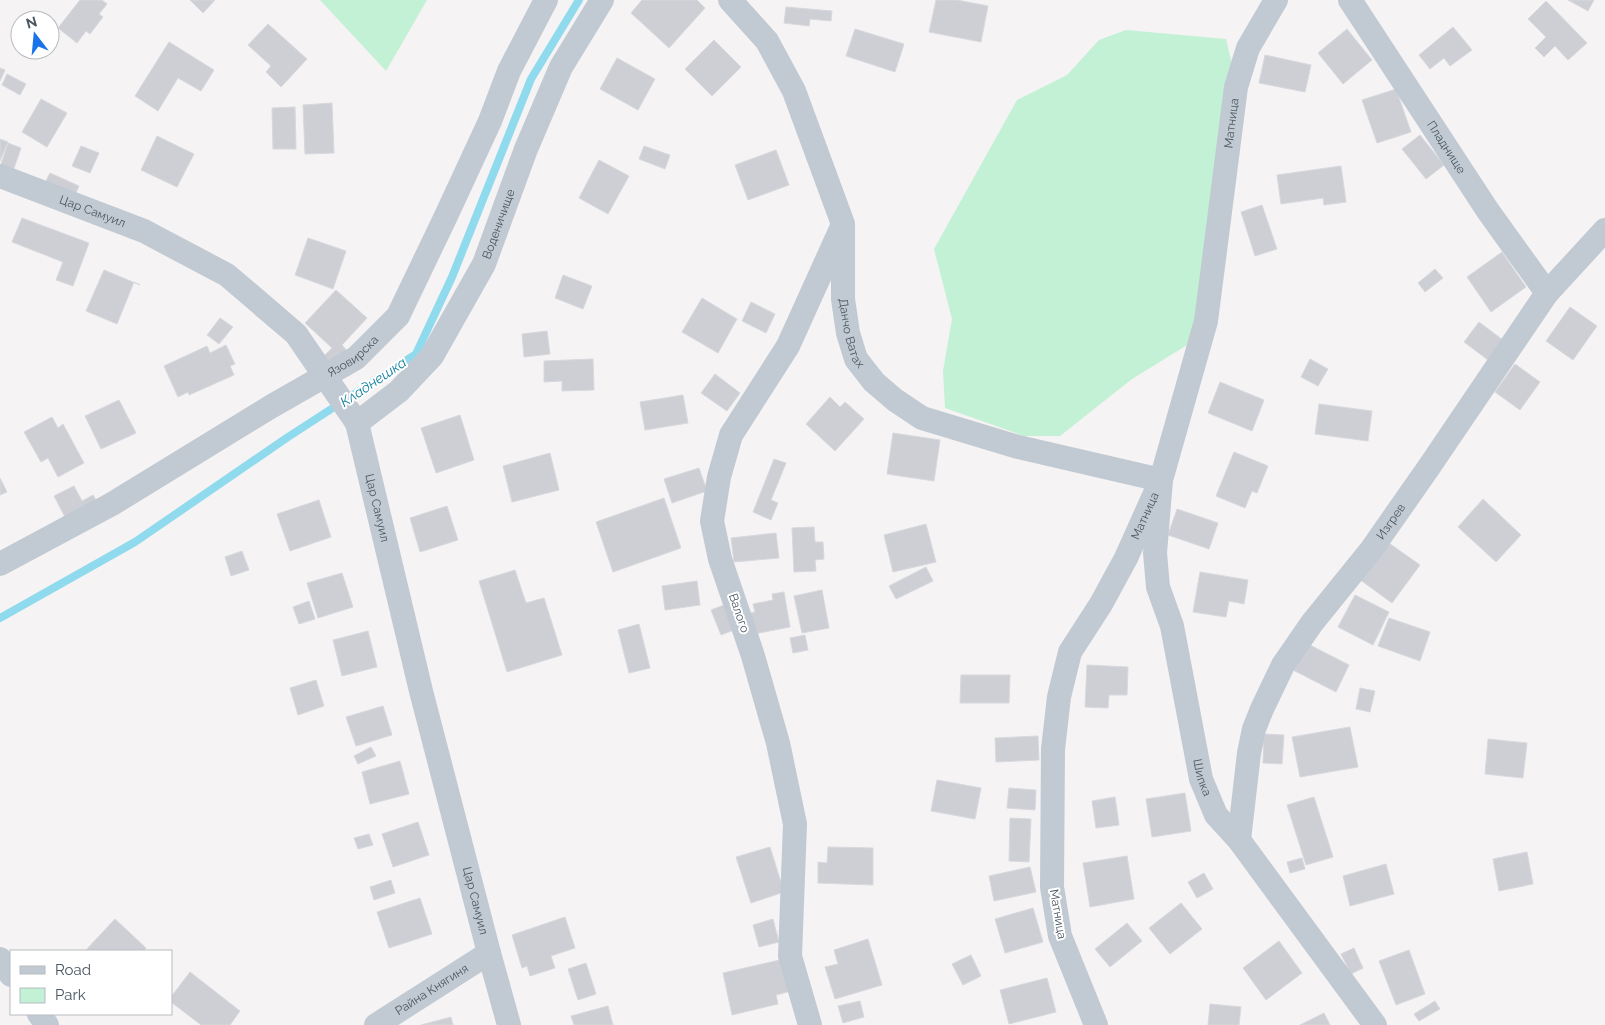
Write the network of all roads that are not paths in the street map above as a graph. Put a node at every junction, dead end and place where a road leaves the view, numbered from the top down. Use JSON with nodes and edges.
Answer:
{"nodes":[{"id":1,"x":546,"y":0,"type":"edge"},
{"id":2,"x":602,"y":0,"type":"edge"},
{"id":3,"x":730,"y":0,"type":"edge"},
{"id":4,"x":1276,"y":0,"type":"edge"},
{"id":5,"x":1350,"y":0,"type":"edge"},
{"id":6,"x":0,"y":176,"type":"edge"},
{"id":7,"x":843,"y":224,"type":"junction"},
{"id":8,"x":1605,"y":230,"type":"edge"},
{"id":9,"x":1547,"y":293,"type":"junction"},
{"id":10,"x":330,"y":385,"type":"junction"},
{"id":11,"x":356,"y":423,"type":"junction"},
{"id":12,"x":1161,"y":480,"type":"junction"},
{"id":13,"x":0,"y":564,"type":"edge"},
{"id":14,"x":1239,"y":840,"type":"junction"},
{"id":15,"x":489,"y":953,"type":"junction"},
{"id":16,"x":0,"y":959,"type":"edge"},
{"id":17,"x":10,"y":974,"type":"edge"},
{"id":18,"x":376,"y":1025,"type":"edge"},
{"id":19,"x":509,"y":1025,"type":"edge"},
{"id":20,"x":810,"y":1025,"type":"edge"},
{"id":21,"x":1096,"y":1025,"type":"edge"},
{"id":22,"x":1375,"y":1025,"type":"edge"}],
"edges":[{"from":1,"to":10,"type":"street","name":"Язовирска"},
{"from":2,"to":11,"type":"street","name":"Воденичище"},
{"from":3,"to":7,"type":"street","name":"Данчо Ватах"},
{"from":4,"to":12,"type":"street","name":"Матница"},
{"from":5,"to":9,"type":"street","name":"Пладнище"},
{"from":6,"to":10,"type":"street","name":"Цар Самуил"},
{"from":7,"to":12,"type":"street","name":"Данчо Ватах"},
{"from":7,"to":20,"type":"street","name":"Валого"},
{"from":8,"to":9,"type":"street","name":"Изгрев"},
{"from":9,"to":14,"type":"street","name":"Изгрев"},
{"from":10,"to":11,"type":"street","name":"Цар Самуил"},
{"from":10,"to":13,"type":"street","name":"Язовирска"},
{"from":11,"to":15,"type":"street","name":"Цар Самуил"},
{"from":12,"to":14,"type":"street","name":"Шипка"},
{"from":12,"to":21,"type":"street","name":"Матница"},
{"from":14,"to":22,"type":"street","name":"Шипка"},
{"from":15,"to":18,"type":"street","name":"Райна Княгиня"},
{"from":15,"to":19,"type":"street","name":"Цар Самуил"},
{"from":16,"to":17,"type":"street"}]}
